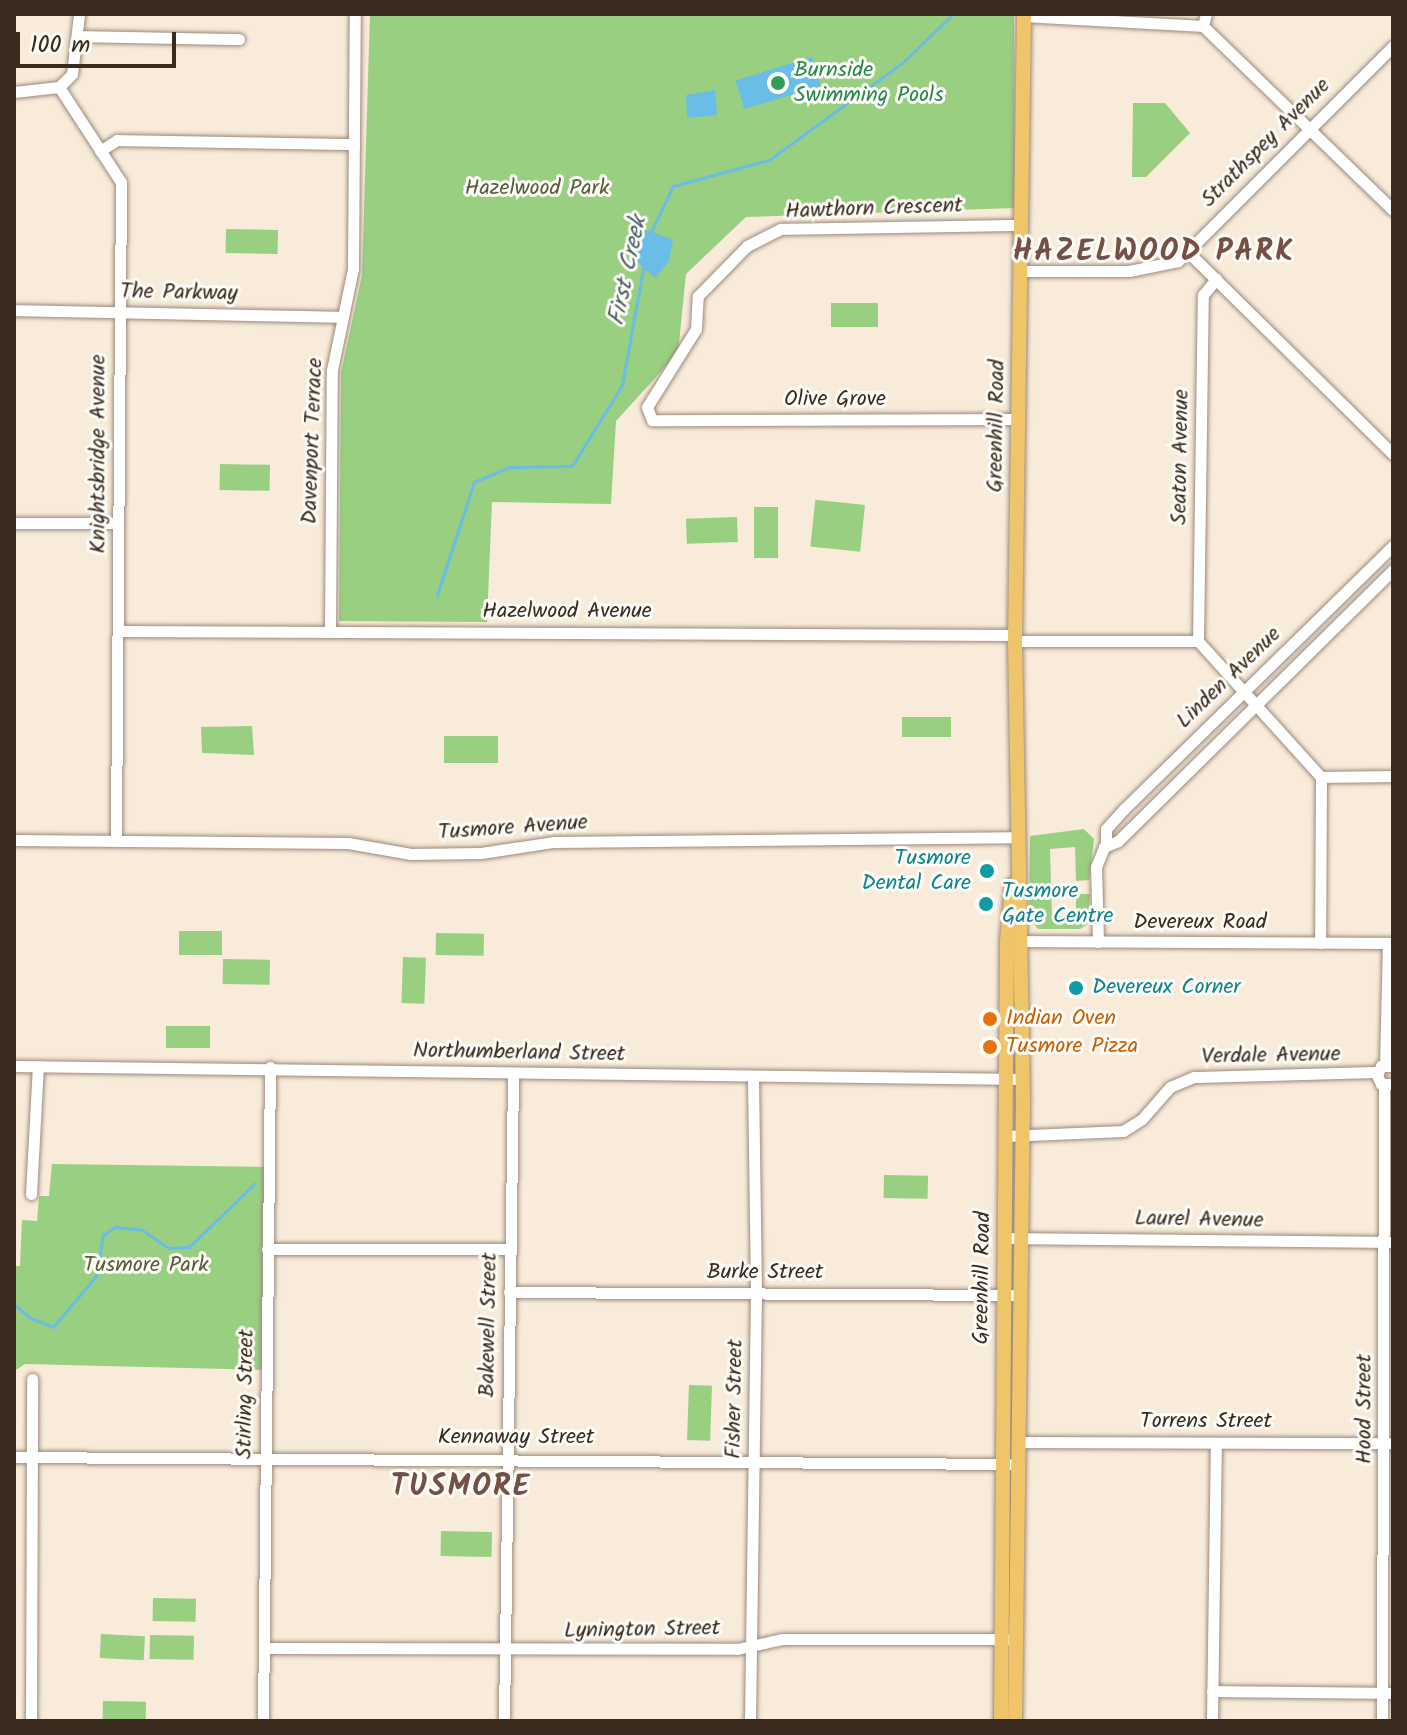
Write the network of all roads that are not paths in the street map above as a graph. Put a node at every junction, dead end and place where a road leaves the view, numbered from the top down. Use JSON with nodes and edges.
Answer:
{"nodes":[{"id":1,"x":79,"y":14,"type":"edge"},
{"id":2,"x":355,"y":14,"type":"edge"},
{"id":3,"x":1024,"y":15,"type":"edge"},
{"id":4,"x":1204,"y":20,"type":"edge"},
{"id":5,"x":79,"y":36,"type":"junction"},
{"id":6,"x":239,"y":39,"type":"dead end"},
{"id":7,"x":1393,"y":46,"type":"edge"},
{"id":8,"x":59,"y":87,"type":"junction"},
{"id":9,"x":14,"y":92,"type":"edge"},
{"id":10,"x":1309,"y":125,"type":"junction"},
{"id":11,"x":354,"y":144,"type":"junction"},
{"id":12,"x":100,"y":151,"type":"junction"},
{"id":13,"x":1393,"y":210,"type":"edge"},
{"id":14,"x":1022,"y":225,"type":"junction"},
{"id":15,"x":1188,"y":252,"type":"junction"},
{"id":16,"x":1022,"y":271,"type":"junction"},
{"id":17,"x":1216,"y":279,"type":"junction"},
{"id":18,"x":14,"y":310,"type":"edge"},
{"id":19,"x":120,"y":312,"type":"junction"},
{"id":20,"x":343,"y":317,"type":"junction"},
{"id":21,"x":1019,"y":419,"type":"junction"},
{"id":22,"x":652,"y":420,"type":"joint"},
{"id":23,"x":1393,"y":454,"type":"edge"},
{"id":24,"x":14,"y":523,"type":"edge"},
{"id":25,"x":118,"y":523,"type":"junction"},
{"id":26,"x":1393,"y":546,"type":"edge"},
{"id":27,"x":1393,"y":570,"type":"edge"},
{"id":28,"x":118,"y":631,"type":"junction"},
{"id":29,"x":330,"y":631,"type":"junction"},
{"id":30,"x":1015,"y":638,"type":"junction"},
{"id":31,"x":1198,"y":641,"type":"junction"},
{"id":32,"x":1242,"y":693,"type":"junction"},
{"id":33,"x":1255,"y":707,"type":"junction"},
{"id":34,"x":1393,"y":776,"type":"edge"},
{"id":35,"x":1321,"y":777,"type":"junction"},
{"id":36,"x":1135,"y":798,"type":"junction"},
{"id":37,"x":1148,"y":810,"type":"junction"},
{"id":38,"x":1016,"y":837,"type":"junction"},
{"id":39,"x":14,"y":840,"type":"edge"},
{"id":40,"x":116,"y":840,"type":"junction"},
{"id":41,"x":1106,"y":844,"type":"junction"},
{"id":42,"x":1007,"y":941,"type":"junction"},
{"id":43,"x":1022,"y":941,"type":"junction"},
{"id":44,"x":1098,"y":942,"type":"junction"},
{"id":45,"x":1320,"y":943,"type":"junction"},
{"id":46,"x":1390,"y":943,"type":"edge"},
{"id":47,"x":14,"y":1066,"type":"edge"},
{"id":48,"x":38,"y":1066,"type":"junction"},
{"id":49,"x":270,"y":1067,"type":"junction"},
{"id":50,"x":513,"y":1073,"type":"junction"},
{"id":51,"x":1385,"y":1075,"type":"edge"},
{"id":52,"x":753,"y":1077,"type":"junction"},
{"id":53,"x":1007,"y":1079,"type":"junction"},
{"id":54,"x":1023,"y":1079,"type":"junction"},
{"id":55,"x":1007,"y":1136,"type":"junction"},
{"id":56,"x":1023,"y":1136,"type":"junction"},
{"id":57,"x":31,"y":1194,"type":"dead end"},
{"id":58,"x":1006,"y":1238,"type":"junction"},
{"id":59,"x":1022,"y":1238,"type":"junction"},
{"id":60,"x":1390,"y":1242,"type":"edge"},
{"id":61,"x":267,"y":1249,"type":"junction"},
{"id":62,"x":510,"y":1249,"type":"junction"},
{"id":63,"x":509,"y":1292,"type":"junction"},
{"id":64,"x":756,"y":1293,"type":"junction"},
{"id":65,"x":1004,"y":1295,"type":"junction"},
{"id":66,"x":1021,"y":1295,"type":"junction"},
{"id":67,"x":32,"y":1379,"type":"dead end"},
{"id":68,"x":1019,"y":1442,"type":"junction"},
{"id":69,"x":1389,"y":1442,"type":"edge"},
{"id":70,"x":1216,"y":1443,"type":"junction"},
{"id":71,"x":14,"y":1457,"type":"edge"},
{"id":72,"x":32,"y":1457,"type":"junction"},
{"id":73,"x":506,"y":1457,"type":"junction"},
{"id":74,"x":266,"y":1458,"type":"junction"},
{"id":75,"x":754,"y":1461,"type":"junction"},
{"id":76,"x":1001,"y":1464,"type":"junction"},
{"id":77,"x":1018,"y":1465,"type":"junction"},
{"id":78,"x":1002,"y":1639,"type":"junction"},
{"id":79,"x":1018,"y":1639,"type":"junction"},
{"id":80,"x":264,"y":1648,"type":"junction"},
{"id":81,"x":750,"y":1649,"type":"junction"},
{"id":82,"x":505,"y":1651,"type":"junction"},
{"id":83,"x":1212,"y":1691,"type":"junction"},
{"id":84,"x":1388,"y":1693,"type":"edge"},
{"id":85,"x":31,"y":1721,"type":"edge"},
{"id":86,"x":263,"y":1721,"type":"edge"},
{"id":87,"x":504,"y":1721,"type":"edge"},
{"id":88,"x":750,"y":1721,"type":"edge"},
{"id":89,"x":1001,"y":1721,"type":"edge"},
{"id":90,"x":1015,"y":1721,"type":"edge"},
{"id":91,"x":1212,"y":1721,"type":"edge"},
{"id":92,"x":1382,"y":1721,"type":"edge"}],
"edges":[{"from":1,"to":5,"type":"street"},
{"from":2,"to":11,"type":"street","name":"Davenport Terrace"},
{"from":3,"to":4,"type":"street"},
{"from":3,"to":14,"type":"main road","name":"Greenhill Road"},
{"from":4,"to":10,"type":"street"},
{"from":5,"to":6,"type":"street"},
{"from":5,"to":8,"type":"street"},
{"from":7,"to":10,"type":"street","name":"Strathspey Avenue"},
{"from":8,"to":9,"type":"street"},
{"from":8,"to":12,"type":"street","name":"Knightsbridge Avenue"},
{"from":10,"to":13,"type":"street"},
{"from":10,"to":15,"type":"street","name":"Strathspey Avenue"},
{"from":11,"to":12,"type":"street"},
{"from":11,"to":20,"type":"street","name":"Davenport Terrace"},
{"from":12,"to":19,"type":"street","name":"Knightsbridge Avenue"},
{"from":14,"to":16,"type":"main road","name":"Greenhill Road"},
{"from":14,"to":22,"type":"street","name":"Hawthorn Crescent"},
{"from":15,"to":16,"type":"street","name":"Strathspey Avenue"},
{"from":15,"to":17,"type":"street"},
{"from":16,"to":21,"type":"main road","name":"Greenhill Road"},
{"from":17,"to":23,"type":"street"},
{"from":17,"to":31,"type":"street","name":"Seaton Avenue"},
{"from":18,"to":19,"type":"street","name":"The Parkway"},
{"from":19,"to":20,"type":"street","name":"The Parkway"},
{"from":19,"to":25,"type":"street","name":"Knightsbridge Avenue"},
{"from":20,"to":29,"type":"street","name":"Davenport Terrace"},
{"from":21,"to":22,"type":"street","name":"Olive Grove"},
{"from":21,"to":30,"type":"main road","name":"Greenhill Road"},
{"from":24,"to":25,"type":"street"},
{"from":25,"to":28,"type":"street","name":"Knightsbridge Avenue"},
{"from":26,"to":32,"type":"street","name":"Linden Avenue"},
{"from":27,"to":33,"type":"street","name":"Linden Avenue"},
{"from":28,"to":29,"type":"street","name":"Hazelwood Avenue"},
{"from":28,"to":40,"type":"street","name":"Knightsbridge Avenue"},
{"from":29,"to":30,"type":"street","name":"Hazelwood Avenue"},
{"from":30,"to":31,"type":"street","name":"Hazelwood Avenue"},
{"from":30,"to":38,"type":"main road","name":"Greenhill Road"},
{"from":31,"to":32,"type":"street"},
{"from":32,"to":33,"type":"street"},
{"from":32,"to":36,"type":"street","name":"Linden Avenue"},
{"from":33,"to":35,"type":"street"},
{"from":33,"to":37,"type":"street","name":"Linden Avenue"},
{"from":34,"to":35,"type":"street"},
{"from":35,"to":45,"type":"street"},
{"from":36,"to":37,"type":"street"},
{"from":36,"to":41,"type":"street","name":"Linden Avenue"},
{"from":37,"to":41,"type":"street","name":"Linden Avenue"},
{"from":38,"to":40,"type":"street","name":"Tusmore Avenue"},
{"from":38,"to":42,"type":"main road","name":"Greenhill Road"},
{"from":38,"to":43,"type":"main road","name":"Greenhill Road"},
{"from":39,"to":40,"type":"street","name":"Tusmore Avenue"},
{"from":41,"to":44,"type":"street","name":"Linden Avenue"},
{"from":42,"to":43,"type":"street","name":"Devereux Road"},
{"from":42,"to":53,"type":"main road","name":"Greenhill Road"},
{"from":43,"to":44,"type":"street","name":"Devereux Road"},
{"from":43,"to":54,"type":"main road","name":"Greenhill Road"},
{"from":44,"to":45,"type":"street","name":"Devereux Road"},
{"from":45,"to":46,"type":"street","name":"Devereux Road"},
{"from":46,"to":51,"type":"street","name":"Hood Street"},
{"from":47,"to":48,"type":"street","name":"Northumberland Street"},
{"from":48,"to":49,"type":"street","name":"Northumberland Street"},
{"from":48,"to":57,"type":"street"},
{"from":49,"to":50,"type":"street","name":"Northumberland Street"},
{"from":49,"to":61,"type":"street","name":"Stirling Street"},
{"from":50,"to":52,"type":"street","name":"Northumberland Street"},
{"from":50,"to":62,"type":"street","name":"Bakewell Street"},
{"from":51,"to":56,"type":"street","name":"Verdale Avenue"},
{"from":51,"to":60,"type":"street","name":"Hood Street"},
{"from":52,"to":53,"type":"street","name":"Northumberland Street"},
{"from":52,"to":64,"type":"street","name":"Fisher Street"},
{"from":53,"to":54,"type":"street","name":"Northumberland Street"},
{"from":53,"to":55,"type":"main road","name":"Greenhill Road"},
{"from":54,"to":56,"type":"main road","name":"Greenhill Road"},
{"from":55,"to":56,"type":"street","name":"Verdale Avenue"},
{"from":55,"to":58,"type":"main road","name":"Greenhill Road"},
{"from":56,"to":59,"type":"main road","name":"Greenhill Road"},
{"from":58,"to":59,"type":"street","name":"Laurel Avenue"},
{"from":58,"to":65,"type":"main road","name":"Greenhill Road"},
{"from":59,"to":60,"type":"street","name":"Laurel Avenue"},
{"from":59,"to":66,"type":"main road","name":"Greenhill Road"},
{"from":60,"to":69,"type":"street","name":"Hood Street"},
{"from":61,"to":62,"type":"street"},
{"from":61,"to":74,"type":"street","name":"Stirling Street"},
{"from":62,"to":63,"type":"street","name":"Bakewell Street"},
{"from":63,"to":64,"type":"street","name":"Burke Street"},
{"from":63,"to":73,"type":"street","name":"Bakewell Street"},
{"from":64,"to":65,"type":"street","name":"Burke Street"},
{"from":64,"to":75,"type":"street","name":"Fisher Street"},
{"from":65,"to":66,"type":"street","name":"Burke Street"},
{"from":65,"to":76,"type":"main road","name":"Greenhill Road"},
{"from":66,"to":68,"type":"main road","name":"Greenhill Road"},
{"from":67,"to":72,"type":"street"},
{"from":68,"to":70,"type":"street","name":"Torrens Street"},
{"from":68,"to":77,"type":"main road","name":"Greenhill Road"},
{"from":69,"to":70,"type":"street","name":"Torrens Street"},
{"from":69,"to":84,"type":"street","name":"Hood Street"},
{"from":70,"to":83,"type":"street"},
{"from":71,"to":72,"type":"street","name":"Kennaway Street"},
{"from":72,"to":74,"type":"street","name":"Kennaway Street"},
{"from":72,"to":85,"type":"street"},
{"from":73,"to":74,"type":"street","name":"Kennaway Street"},
{"from":73,"to":75,"type":"street","name":"Kennaway Street"},
{"from":73,"to":82,"type":"street","name":"Bakewell Street"},
{"from":74,"to":80,"type":"street","name":"Stirling Street"},
{"from":75,"to":76,"type":"street","name":"Kennaway Street"},
{"from":75,"to":81,"type":"street","name":"Fisher Street"},
{"from":76,"to":77,"type":"street","name":"Kennaway Street"},
{"from":76,"to":78,"type":"main road","name":"Greenhill Road"},
{"from":77,"to":79,"type":"main road","name":"Greenhill Road"},
{"from":78,"to":79,"type":"street","name":"Lynington Street"},
{"from":78,"to":81,"type":"street","name":"Lynington Street"},
{"from":78,"to":89,"type":"main road","name":"Greenhill Road"},
{"from":79,"to":90,"type":"main road","name":"Greenhill Road"},
{"from":80,"to":82,"type":"street","name":"Lynington Street"},
{"from":80,"to":86,"type":"street","name":"Stirling Street"},
{"from":81,"to":82,"type":"street","name":"Lynington Street"},
{"from":81,"to":88,"type":"street","name":"Fisher Street"},
{"from":82,"to":87,"type":"street","name":"Bakewell Street"},
{"from":83,"to":84,"type":"street"},
{"from":83,"to":91,"type":"street"},
{"from":84,"to":92,"type":"street","name":"Hood Street"}]}
